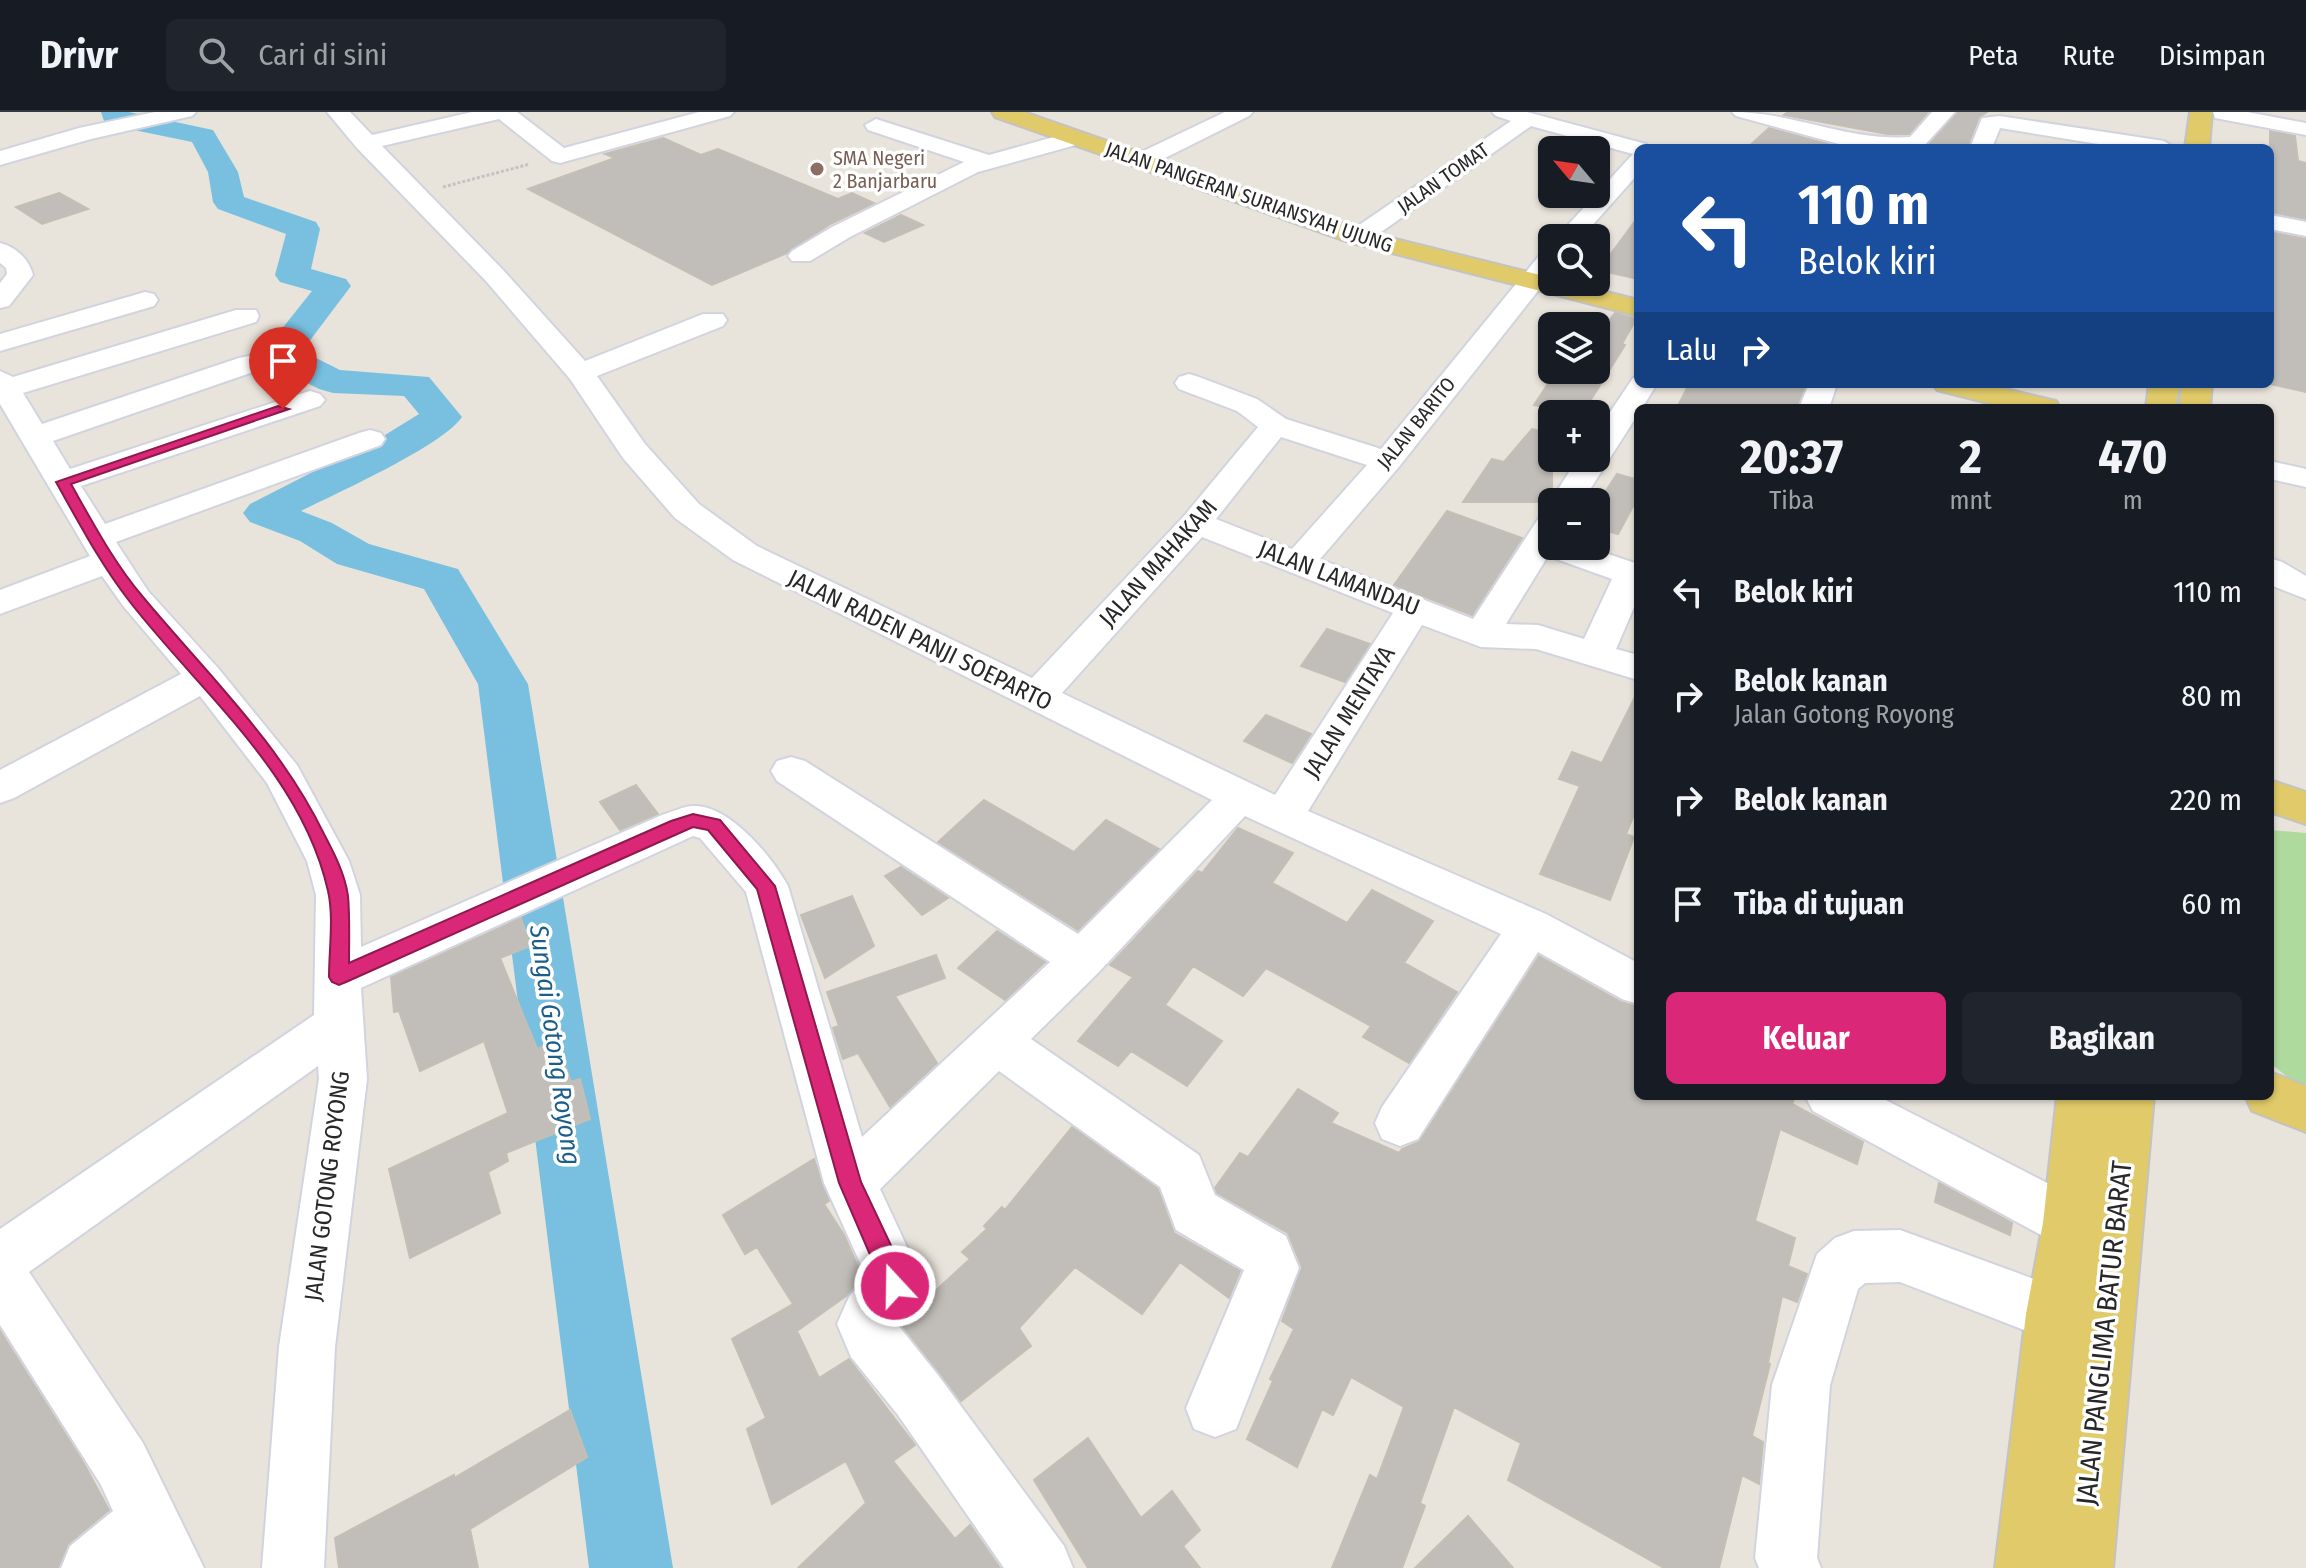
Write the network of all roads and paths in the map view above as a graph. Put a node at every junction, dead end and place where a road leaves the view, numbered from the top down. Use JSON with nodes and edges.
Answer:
{"nodes":[{"id":1,"x":185,"y":112,"type":"edge"},
{"id":2,"x":338,"y":112,"type":"edge"},
{"id":3,"x":502,"y":112,"type":"edge"},
{"id":4,"x":723,"y":112,"type":"edge"},
{"id":5,"x":1003,"y":112,"type":"edge"},
{"id":6,"x":1242,"y":112,"type":"edge"},
{"id":7,"x":1503,"y":112,"type":"edge"},
{"id":8,"x":1743,"y":112,"type":"edge"},
{"id":9,"x":1944,"y":112,"type":"edge"},
{"id":10,"x":2215,"y":113,"type":"edge"},
{"id":11,"x":674,"y":117,"type":"edge"},
{"id":12,"x":1528,"y":119,"type":"junction"},
{"id":13,"x":876,"y":125,"type":"dead end"},
{"id":14,"x":2306,"y":129,"type":"edge"},
{"id":15,"x":1075,"y":138,"type":"junction"},
{"id":16,"x":1818,"y":141,"type":"edge"},
{"id":17,"x":365,"y":143,"type":"junction"},
{"id":18,"x":1870,"y":144,"type":"edge"},
{"id":19,"x":1902,"y":144,"type":"edge"},
{"id":20,"x":1983,"y":144,"type":"edge"},
{"id":21,"x":2119,"y":144,"type":"edge"},
{"id":22,"x":2199,"y":144,"type":"edge"},
{"id":23,"x":2219,"y":144,"type":"edge"},
{"id":24,"x":1634,"y":148,"type":"edge"},
{"id":25,"x":560,"y":156,"type":"junction"},
{"id":26,"x":0,"y":158,"type":"edge"},
{"id":27,"x":1143,"y":160,"type":"junction"},
{"id":28,"x":985,"y":161,"type":"junction"},
{"id":29,"x":1634,"y":164,"type":"edge"},
{"id":30,"x":415,"y":195,"type":"junction"},
{"id":31,"x":2274,"y":223,"type":"edge"},
{"id":32,"x":1581,"y":224,"type":"edge"},
{"id":33,"x":2306,"y":229,"type":"edge"},
{"id":34,"x":1358,"y":237,"type":"junction"},
{"id":35,"x":0,"y":251,"type":"edge"},
{"id":36,"x":801,"y":256,"type":"dead end"},
{"id":37,"x":1538,"y":271,"type":"edge"},
{"id":38,"x":10,"y":278,"type":"edge"},
{"id":39,"x":1529,"y":281,"type":"junction"},
{"id":40,"x":0,"y":300,"type":"edge"},
{"id":41,"x":145,"y":300,"type":"dead end"},
{"id":42,"x":1634,"y":307,"type":"edge"},
{"id":43,"x":246,"y":316,"type":"dead end"},
{"id":44,"x":713,"y":320,"type":"dead end"},
{"id":45,"x":0,"y":343,"type":"edge"},
{"id":46,"x":249,"y":364,"type":"dead end"},
{"id":47,"x":580,"y":373,"type":"junction"},
{"id":48,"x":1189,"y":383,"type":"dead end"},
{"id":49,"x":3,"y":385,"type":"edge"},
{"id":50,"x":1640,"y":388,"type":"edge"},
{"id":51,"x":1964,"y":388,"type":"edge"},
{"id":52,"x":310,"y":400,"type":"dead end"},
{"id":53,"x":2029,"y":404,"type":"edge"},
{"id":54,"x":1275,"y":425,"type":"junction"},
{"id":55,"x":1610,"y":434,"type":"edge"},
{"id":56,"x":35,"y":437,"type":"junction"},
{"id":57,"x":370,"y":439,"type":"dead end"},
{"id":58,"x":2274,"y":444,"type":"edge"},
{"id":59,"x":2306,"y":451,"type":"edge"},
{"id":60,"x":1387,"y":461,"type":"junction"},
{"id":61,"x":2274,"y":471,"type":"edge"},
{"id":62,"x":2306,"y":478,"type":"edge"},
{"id":63,"x":63,"y":482,"type":"junction"},
{"id":64,"x":1196,"y":523,"type":"junction"},
{"id":65,"x":1538,"y":545,"type":"edge"},
{"id":66,"x":103,"y":550,"type":"junction"},
{"id":67,"x":1603,"y":560,"type":"edge"},
{"id":68,"x":1299,"y":562,"type":"junction"},
{"id":69,"x":2274,"y":572,"type":"edge"},
{"id":70,"x":1634,"y":575,"type":"edge"},
{"id":71,"x":2306,"y":588,"type":"edge"},
{"id":72,"x":0,"y":603,"type":"edge"},
{"id":73,"x":1415,"y":607,"type":"junction"},
{"id":74,"x":1481,"y":635,"type":"junction"},
{"id":75,"x":1595,"y":655,"type":"junction"},
{"id":76,"x":1634,"y":667,"type":"edge"},
{"id":77,"x":205,"y":677,"type":"junction"},
{"id":78,"x":1036,"y":698,"type":"junction"},
{"id":79,"x":791,"y":771,"type":"dead end"},
{"id":80,"x":0,"y":788,"type":"edge"},
{"id":81,"x":1240,"y":796,"type":"junction"},
{"id":82,"x":1283,"y":817,"type":"junction"},
{"id":83,"x":1530,"y":927,"type":"junction"},
{"id":84,"x":1082,"y":960,"type":"junction"},
{"id":85,"x":1634,"y":983,"type":"edge"},
{"id":86,"x":339,"y":1001,"type":"junction"},
{"id":87,"x":998,"y":1043,"type":"junction"},
{"id":88,"x":2274,"y":1097,"type":"edge"},
{"id":89,"x":1838,"y":1100,"type":"edge"},
{"id":90,"x":2116,"y":1100,"type":"edge"},
{"id":91,"x":2116,"y":1100,"type":"edge"},
{"id":92,"x":2306,"y":1109,"type":"edge"},
{"id":93,"x":1400,"y":1123,"type":"dead end"},
{"id":94,"x":850,"y":1183,"type":"junction"},
{"id":95,"x":2071,"y":1223,"type":"junction"},
{"id":96,"x":0,"y":1261,"type":"edge"},
{"id":97,"x":0,"y":1276,"type":"edge"},
{"id":98,"x":2055,"y":1314,"type":"junction"},
{"id":99,"x":1215,"y":1408,"type":"dead end"},
{"id":100,"x":162,"y":1544,"type":"edge"},
{"id":101,"x":2043,"y":1567,"type":"edge"},
{"id":102,"x":92,"y":1568,"type":"edge"},
{"id":103,"x":293,"y":1568,"type":"edge"},
{"id":104,"x":1042,"y":1568,"type":"edge"},
{"id":105,"x":1790,"y":1568,"type":"edge"}],
"edges":[{"from":1,"to":26,"type":"street"},
{"from":2,"to":17,"type":"street","name":"JALAN RADEN PANJI SOEPARTO"},
{"from":3,"to":17,"type":"street"},
{"from":3,"to":25,"type":"street"},
{"from":4,"to":11,"type":"street"},
{"from":5,"to":15,"type":"main road","name":"JALAN PANGERAN SURIANSYAH UJUNG"},
{"from":6,"to":27,"type":"street"},
{"from":7,"to":12,"type":"street"},
{"from":8,"to":16,"type":"street"},
{"from":9,"to":19,"type":"street"},
{"from":10,"to":14,"type":"street"},
{"from":10,"to":22,"type":"main road"},
{"from":10,"to":23,"type":"main road"},
{"from":11,"to":25,"type":"street"},
{"from":12,"to":24,"type":"street"},
{"from":12,"to":34,"type":"street","name":"JALAN TOMAT"},
{"from":13,"to":28,"type":"street"},
{"from":15,"to":27,"type":"main road","name":"JALAN PANGERAN SURIANSYAH UJUNG"},
{"from":15,"to":28,"type":"street"},
{"from":16,"to":18,"type":"street"},
{"from":17,"to":30,"type":"street","name":"JALAN RADEN PANJI SOEPARTO"},
{"from":20,"to":21,"type":"street"},
{"from":25,"to":30,"type":"path"},
{"from":27,"to":34,"type":"main road","name":"JALAN PANGERAN SURIANSYAH UJUNG"},
{"from":28,"to":36,"type":"street"},
{"from":29,"to":32,"type":"street"},
{"from":30,"to":47,"type":"street","name":"JALAN RADEN PANJI SOEPARTO"},
{"from":31,"to":33,"type":"street"},
{"from":34,"to":39,"type":"main road","name":"JALAN PANGERAN SURIANSYAH UJUNG"},
{"from":35,"to":38,"type":"street"},
{"from":37,"to":39,"type":"street","name":"JALAN BARITO"},
{"from":38,"to":40,"type":"street"},
{"from":39,"to":42,"type":"main road","name":"JALAN PANGERAN SURIANSYAH UJUNG"},
{"from":39,"to":60,"type":"street","name":"JALAN BARITO"},
{"from":41,"to":45,"type":"street"},
{"from":43,"to":49,"type":"street"},
{"from":44,"to":47,"type":"street"},
{"from":46,"to":56,"type":"street"},
{"from":47,"to":78,"type":"street","name":"JALAN RADEN PANJI SOEPARTO"},
{"from":48,"to":54,"type":"street"},
{"from":49,"to":56,"type":"street","name":"JALAN GOTONG ROYONG"},
{"from":50,"to":55,"type":"street"},
{"from":51,"to":53,"type":"main road"},
{"from":52,"to":63,"type":"street"},
{"from":54,"to":60,"type":"street"},
{"from":54,"to":64,"type":"street","name":"JALAN MAHAKAM"},
{"from":56,"to":63,"type":"street","name":"JALAN GOTONG ROYONG"},
{"from":57,"to":66,"type":"street"},
{"from":58,"to":59,"type":"street"},
{"from":60,"to":68,"type":"street","name":"JALAN BARITO"},
{"from":61,"to":62,"type":"street"},
{"from":63,"to":66,"type":"street","name":"JALAN GOTONG ROYONG"},
{"from":64,"to":68,"type":"street","name":"JALAN LAMANDAU"},
{"from":64,"to":78,"type":"street","name":"JALAN MAHAKAM"},
{"from":65,"to":74,"type":"street"},
{"from":66,"to":72,"type":"street"},
{"from":66,"to":77,"type":"street","name":"JALAN GOTONG ROYONG"},
{"from":67,"to":70,"type":"street"},
{"from":68,"to":73,"type":"street","name":"JALAN LAMANDAU"},
{"from":69,"to":71,"type":"street"},
{"from":70,"to":75,"type":"street"},
{"from":73,"to":74,"type":"street","name":"JALAN LAMANDAU"},
{"from":73,"to":82,"type":"street","name":"JALAN MENTAYA"},
{"from":74,"to":75,"type":"street"},
{"from":75,"to":76,"type":"street"},
{"from":77,"to":80,"type":"street"},
{"from":77,"to":86,"type":"street","name":"JALAN GOTONG ROYONG"},
{"from":78,"to":81,"type":"street","name":"JALAN RADEN PANJI SOEPARTO"},
{"from":79,"to":84,"type":"street"},
{"from":81,"to":82,"type":"street","name":"JALAN RADEN PANJI SOEPARTO"},
{"from":81,"to":84,"type":"street"},
{"from":82,"to":83,"type":"street","name":"JALAN RADEN PANJI SOEPARTO"},
{"from":83,"to":85,"type":"street","name":"JALAN RADEN PANJI SOEPARTO"},
{"from":83,"to":93,"type":"street"},
{"from":84,"to":87,"type":"street"},
{"from":86,"to":94,"type":"street"},
{"from":86,"to":96,"type":"street"},
{"from":86,"to":103,"type":"street","name":"JALAN GOTONG ROYONG"},
{"from":87,"to":94,"type":"street"},
{"from":87,"to":99,"type":"street"},
{"from":88,"to":92,"type":"main road"},
{"from":89,"to":95,"type":"street"},
{"from":90,"to":95,"type":"main road","name":"JALAN PANGLIMA BATUR BARAT"},
{"from":91,"to":101,"type":"main road","name":"JALAN PANGLIMA BATUR BARAT"},
{"from":94,"to":104,"type":"street"},
{"from":95,"to":98,"type":"main road","name":"JALAN PANGLIMA BATUR BARAT"},
{"from":97,"to":100,"type":"street"},
{"from":98,"to":101,"type":"main road","name":"JALAN PANGLIMA BATUR BARAT"},
{"from":98,"to":105,"type":"street"},
{"from":100,"to":102,"type":"street"}]}
